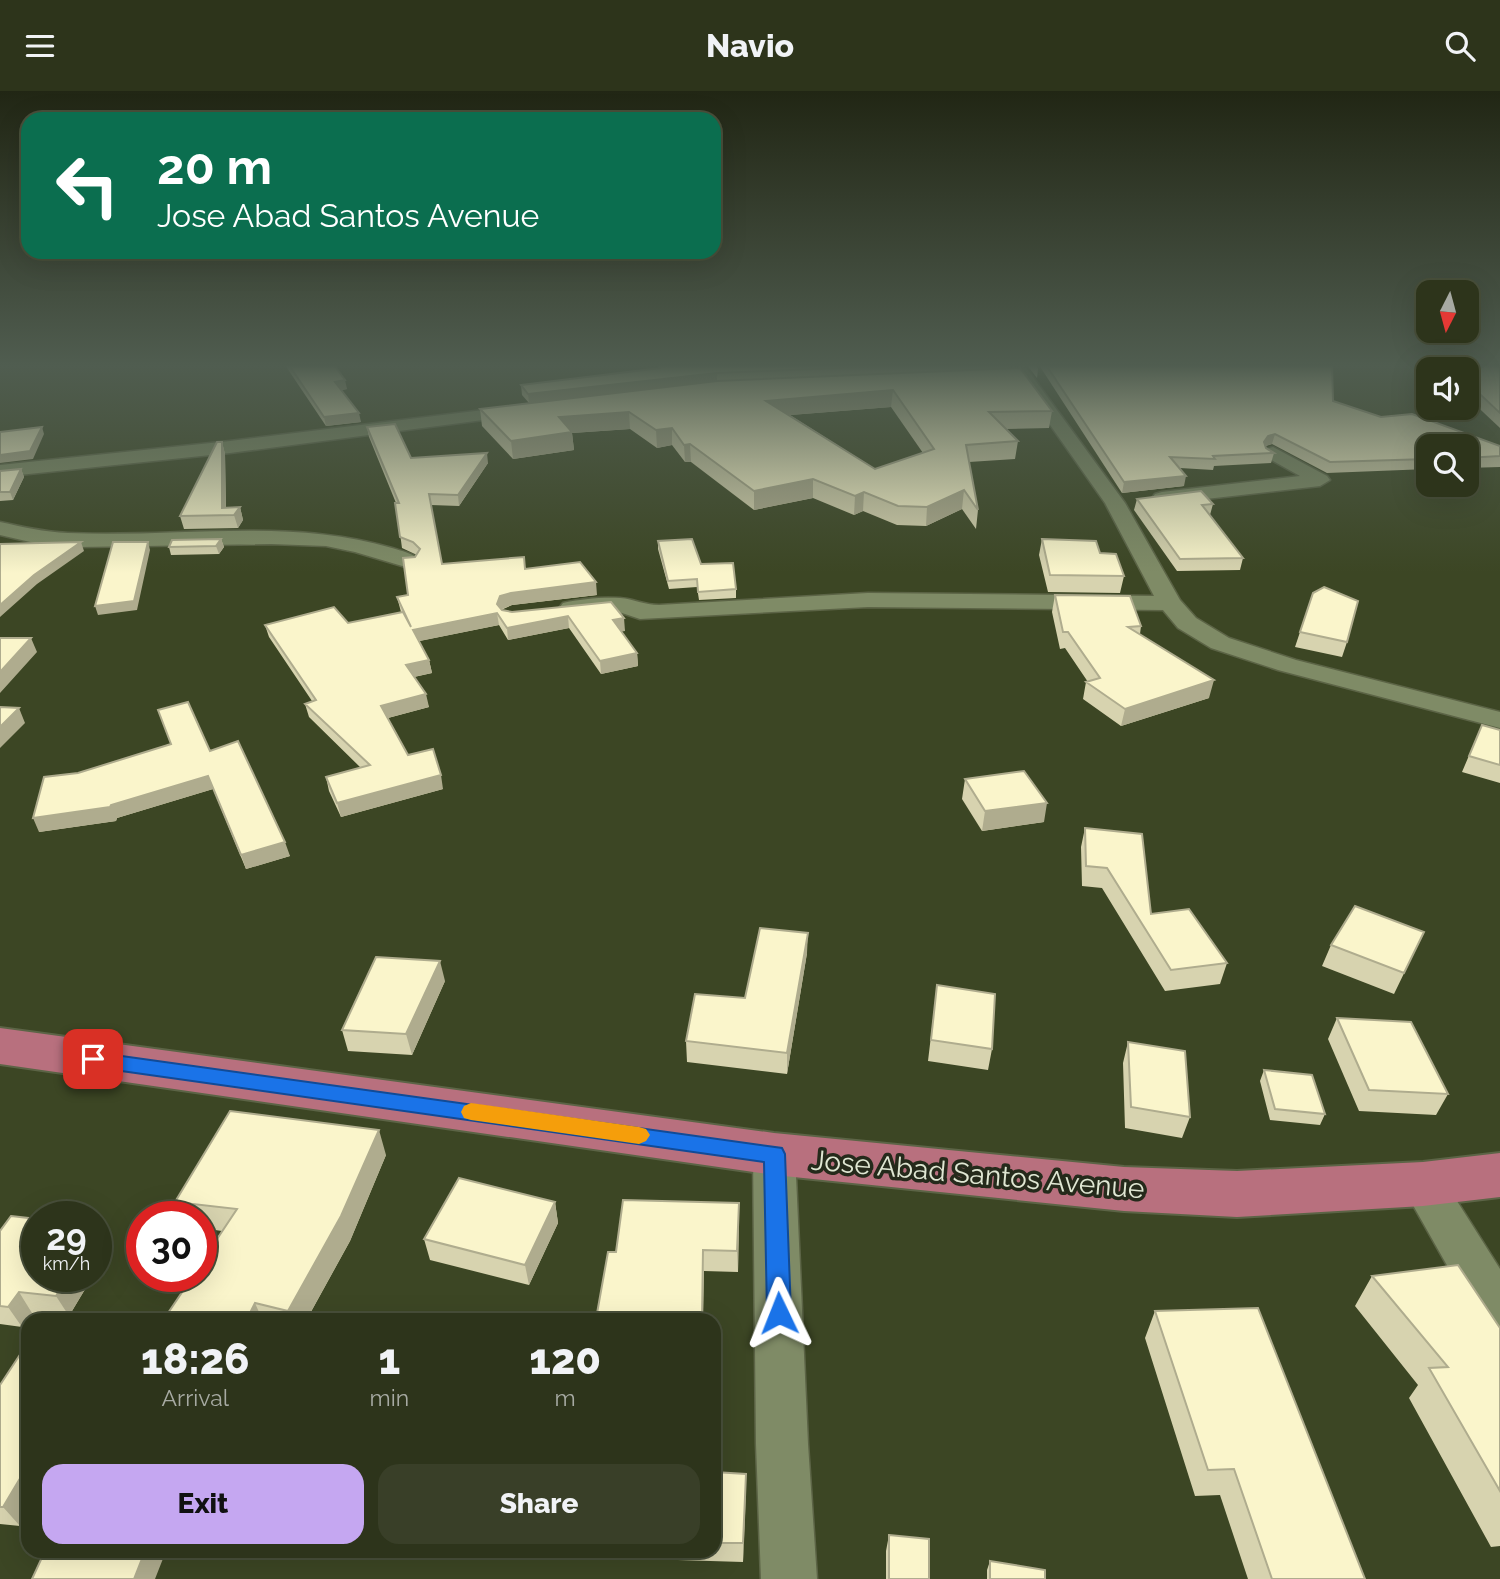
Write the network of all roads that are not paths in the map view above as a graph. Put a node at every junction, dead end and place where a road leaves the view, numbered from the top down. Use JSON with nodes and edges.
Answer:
{"nodes":[{"id":1,"x":331,"y":434,"type":"edge"},
{"id":2,"x":1066,"y":434,"type":"edge"},
{"id":3,"x":1273,"y":453,"type":"edge"},
{"id":4,"x":0,"y":471,"type":"edge"},
{"id":5,"x":1115,"y":503,"type":"junction"},
{"id":6,"x":0,"y":528,"type":"edge"},
{"id":7,"x":408,"y":561,"type":"edge"},
{"id":8,"x":1170,"y":603,"type":"junction"},
{"id":9,"x":550,"y":610,"type":"edge"},
{"id":10,"x":1500,"y":720,"type":"edge"},
{"id":11,"x":0,"y":1046,"type":"edge"},
{"id":12,"x":774,"y":1154,"type":"junction"},
{"id":13,"x":1500,"y":1175,"type":"edge"},
{"id":14,"x":1423,"y":1184,"type":"junction"},
{"id":15,"x":1500,"y":1306,"type":"edge"},
{"id":16,"x":789,"y":1579,"type":"edge"}],
"edges":[{"from":1,"to":4,"type":"street"},
{"from":2,"to":5,"type":"street"},
{"from":3,"to":5,"type":"street"},
{"from":5,"to":8,"type":"street"},
{"from":6,"to":7,"type":"street"},
{"from":8,"to":9,"type":"street"},
{"from":8,"to":10,"type":"street"},
{"from":11,"to":12,"type":"highway","name":"Jose Abad Santos Avenue"},
{"from":12,"to":14,"type":"highway","name":"Jose Abad Santos Avenue"},
{"from":12,"to":16,"type":"street"},
{"from":13,"to":14,"type":"highway","name":"Jose Abad Santos Avenue"},
{"from":14,"to":15,"type":"street"}]}
